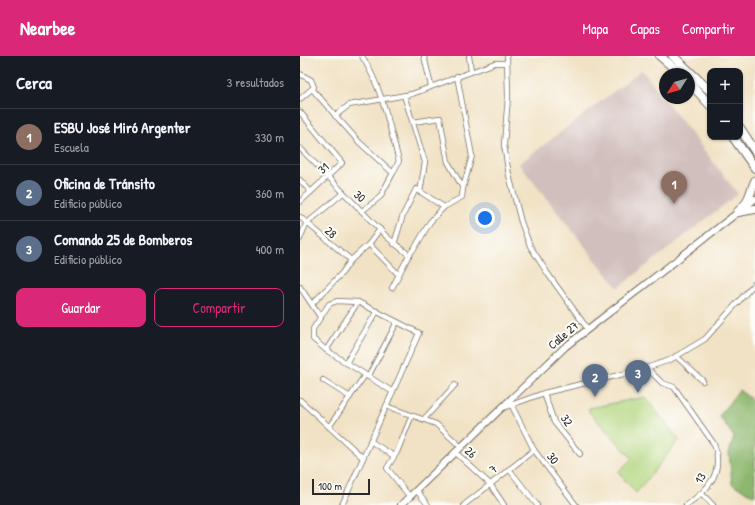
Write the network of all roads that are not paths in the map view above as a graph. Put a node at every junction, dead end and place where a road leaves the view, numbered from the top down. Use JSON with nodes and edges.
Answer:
{"nodes":[{"id":1,"x":362,"y":56,"type":"edge"},
{"id":2,"x":424,"y":56,"type":"edge"},
{"id":3,"x":469,"y":56,"type":"edge"},
{"id":4,"x":507,"y":56,"type":"edge"},
{"id":5,"x":660,"y":56,"type":"edge"},
{"id":6,"x":673,"y":56,"type":"edge"},
{"id":7,"x":507,"y":63,"type":"junction"},
{"id":8,"x":674,"y":68,"type":"edge"},
{"id":9,"x":471,"y":71,"type":"junction"},
{"id":10,"x":300,"y":74,"type":"edge"},
{"id":11,"x":457,"y":76,"type":"junction"},
{"id":12,"x":431,"y":86,"type":"junction"},
{"id":13,"x":313,"y":88,"type":"junction"},
{"id":14,"x":707,"y":88,"type":"edge"},
{"id":15,"x":695,"y":89,"type":"edge"},
{"id":16,"x":404,"y":95,"type":"junction"},
{"id":17,"x":382,"y":98,"type":"junction"},
{"id":18,"x":300,"y":99,"type":"edge"},
{"id":19,"x":709,"y":104,"type":"edge"},
{"id":20,"x":300,"y":112,"type":"edge"},
{"id":21,"x":335,"y":116,"type":"junction"},
{"id":22,"x":413,"y":122,"type":"junction"},
{"id":23,"x":743,"y":133,"type":"edge"},
{"id":24,"x":736,"y":140,"type":"edge"},
{"id":25,"x":300,"y":148,"type":"edge"},
{"id":26,"x":755,"y":151,"type":"edge"},
{"id":27,"x":754,"y":166,"type":"edge"},
{"id":28,"x":393,"y":173,"type":"junction"},
{"id":29,"x":755,"y":175,"type":"edge"},
{"id":30,"x":329,"y":177,"type":"junction"},
{"id":31,"x":300,"y":180,"type":"edge"},
{"id":32,"x":755,"y":181,"type":"edge"},
{"id":33,"x":463,"y":188,"type":"junction"},
{"id":34,"x":311,"y":192,"type":"junction"},
{"id":35,"x":420,"y":192,"type":"junction"},
{"id":36,"x":343,"y":193,"type":"junction"},
{"id":37,"x":755,"y":199,"type":"edge"},
{"id":38,"x":300,"y":202,"type":"edge"},
{"id":39,"x":444,"y":207,"type":"junction"},
{"id":40,"x":755,"y":209,"type":"edge"},
{"id":41,"x":362,"y":211,"type":"junction"},
{"id":42,"x":738,"y":212,"type":"junction"},
{"id":43,"x":300,"y":217,"type":"edge"},
{"id":44,"x":306,"y":224,"type":"junction"},
{"id":45,"x":380,"y":230,"type":"junction"},
{"id":46,"x":300,"y":239,"type":"edge"},
{"id":47,"x":369,"y":244,"type":"junction"},
{"id":48,"x":394,"y":244,"type":"junction"},
{"id":49,"x":409,"y":255,"type":"junction"},
{"id":50,"x":351,"y":260,"type":"junction"},
{"id":51,"x":398,"y":274,"type":"junction"},
{"id":52,"x":755,"y":283,"type":"edge"},
{"id":53,"x":300,"y":286,"type":"edge"},
{"id":54,"x":392,"y":288,"type":"dead end"},
{"id":55,"x":358,"y":302,"type":"junction"},
{"id":56,"x":312,"y":303,"type":"junction"},
{"id":57,"x":377,"y":311,"type":"junction"},
{"id":58,"x":321,"y":318,"type":"junction"},
{"id":59,"x":397,"y":322,"type":"junction"},
{"id":60,"x":587,"y":328,"type":"junction"},
{"id":61,"x":326,"y":350,"type":"junction"},
{"id":62,"x":676,"y":356,"type":"junction"},
{"id":63,"x":346,"y":363,"type":"junction"},
{"id":64,"x":647,"y":368,"type":"junction"},
{"id":65,"x":367,"y":376,"type":"junction"},
{"id":66,"x":324,"y":380,"type":"dead end"},
{"id":67,"x":702,"y":381,"type":"dead end"},
{"id":68,"x":455,"y":385,"type":"dead end"},
{"id":69,"x":393,"y":392,"type":"junction"},
{"id":70,"x":544,"y":393,"type":"junction"},
{"id":71,"x":350,"y":398,"type":"junction"},
{"id":72,"x":300,"y":400,"type":"edge"},
{"id":73,"x":510,"y":402,"type":"junction"},
{"id":74,"x":386,"y":406,"type":"junction"},
{"id":75,"x":412,"y":415,"type":"junction"},
{"id":76,"x":424,"y":419,"type":"junction"},
{"id":77,"x":329,"y":426,"type":"junction"},
{"id":78,"x":370,"y":441,"type":"junction"},
{"id":79,"x":460,"y":446,"type":"junction"},
{"id":80,"x":534,"y":450,"type":"junction"},
{"id":81,"x":455,"y":452,"type":"junction"},
{"id":82,"x":580,"y":454,"type":"dead end"},
{"id":83,"x":394,"y":456,"type":"junction"},
{"id":84,"x":362,"y":457,"type":"junction"},
{"id":85,"x":508,"y":469,"type":"junction"},
{"id":86,"x":490,"y":484,"type":"junction"},
{"id":87,"x":417,"y":491,"type":"junction"},
{"id":88,"x":702,"y":494,"type":"junction"},
{"id":89,"x":410,"y":497,"type":"junction"},
{"id":90,"x":471,"y":503,"type":"edge"},
{"id":91,"x":342,"y":505,"type":"edge"},
{"id":92,"x":401,"y":505,"type":"edge"},
{"id":93,"x":428,"y":505,"type":"edge"},
{"id":94,"x":464,"y":505,"type":"edge"},
{"id":95,"x":504,"y":505,"type":"edge"},
{"id":96,"x":537,"y":505,"type":"edge"},
{"id":97,"x":576,"y":505,"type":"edge"},
{"id":98,"x":686,"y":505,"type":"edge"},
{"id":99,"x":713,"y":505,"type":"edge"}],
"edges":[{"from":1,"to":17,"type":"street"},
{"from":2,"to":12,"type":"street"},
{"from":3,"to":9,"type":"street"},
{"from":4,"to":7,"type":"street"},
{"from":5,"to":8,"type":"highway"},
{"from":6,"to":14,"type":"highway"},
{"from":7,"to":9,"type":"street"},
{"from":7,"to":60,"type":"street"},
{"from":9,"to":11,"type":"street"},
{"from":10,"to":13,"type":"street"},
{"from":11,"to":12,"type":"street"},
{"from":11,"to":33,"type":"street"},
{"from":12,"to":16,"type":"street"},
{"from":13,"to":18,"type":"street"},
{"from":13,"to":21,"type":"street"},
{"from":15,"to":19,"type":"highway"},
{"from":16,"to":17,"type":"street"},
{"from":16,"to":22,"type":"street"},
{"from":17,"to":21,"type":"street"},
{"from":17,"to":28,"type":"street"},
{"from":20,"to":30,"type":"street","name":"31"},
{"from":21,"to":28,"type":"street"},
{"from":22,"to":33,"type":"street"},
{"from":22,"to":35,"type":"street"},
{"from":23,"to":26,"type":"highway"},
{"from":24,"to":27,"type":"highway"},
{"from":25,"to":30,"type":"street","name":"30"},
{"from":27,"to":29,"type":"highway"},
{"from":28,"to":41,"type":"street"},
{"from":30,"to":34,"type":"street","name":"31"},
{"from":30,"to":36,"type":"street","name":"30"},
{"from":31,"to":34,"type":"street"},
{"from":32,"to":42,"type":"highway"},
{"from":33,"to":39,"type":"street"},
{"from":34,"to":38,"type":"street","name":"31"},
{"from":35,"to":39,"type":"street"},
{"from":35,"to":48,"type":"street"},
{"from":36,"to":41,"type":"street","name":"30"},
{"from":36,"to":44,"type":"street"},
{"from":37,"to":42,"type":"main road","name":"Calle 27"},
{"from":39,"to":49,"type":"street"},
{"from":40,"to":42,"type":"highway"},
{"from":41,"to":45,"type":"street","name":"30"},
{"from":42,"to":60,"type":"main road","name":"Calle 27"},
{"from":43,"to":44,"type":"street","name":"28"},
{"from":44,"to":46,"type":"street"},
{"from":44,"to":50,"type":"street","name":"28"},
{"from":45,"to":47,"type":"street"},
{"from":45,"to":48,"type":"street","name":"30"},
{"from":47,"to":50,"type":"street"},
{"from":47,"to":51,"type":"street"},
{"from":48,"to":49,"type":"street","name":"30"},
{"from":49,"to":51,"type":"street"},
{"from":50,"to":56,"type":"street"},
{"from":51,"to":54,"type":"street"},
{"from":52,"to":62,"type":"street"},
{"from":53,"to":56,"type":"street"},
{"from":55,"to":57,"type":"street"},
{"from":55,"to":58,"type":"street"},
{"from":55,"to":61,"type":"street"},
{"from":56,"to":58,"type":"street"},
{"from":57,"to":59,"type":"street"},
{"from":57,"to":63,"type":"street"},
{"from":58,"to":61,"type":"street"},
{"from":59,"to":65,"type":"street"},
{"from":59,"to":69,"type":"street"},
{"from":60,"to":73,"type":"main road","name":"Calle 27"},
{"from":61,"to":63,"type":"street"},
{"from":62,"to":64,"type":"street"},
{"from":62,"to":67,"type":"street"},
{"from":63,"to":65,"type":"street"},
{"from":64,"to":70,"type":"street"},
{"from":64,"to":88,"type":"street","name":"13"},
{"from":65,"to":69,"type":"street"},
{"from":65,"to":71,"type":"street"},
{"from":66,"to":71,"type":"street"},
{"from":68,"to":76,"type":"street"},
{"from":69,"to":74,"type":"street"},
{"from":70,"to":73,"type":"street"},
{"from":70,"to":82,"type":"street","name":"32"},
{"from":71,"to":77,"type":"street"},
{"from":72,"to":77,"type":"street"},
{"from":73,"to":79,"type":"main road","name":"Calle 27"},
{"from":73,"to":80,"type":"street","name":"30"},
{"from":74,"to":75,"type":"street"},
{"from":74,"to":78,"type":"street"},
{"from":75,"to":76,"type":"street"},
{"from":75,"to":83,"type":"street"},
{"from":76,"to":79,"type":"street"},
{"from":77,"to":84,"type":"street"},
{"from":78,"to":83,"type":"street"},
{"from":78,"to":84,"type":"street"},
{"from":79,"to":81,"type":"main road","name":"Calle 27"},
{"from":80,"to":85,"type":"street","name":"7"},
{"from":80,"to":97,"type":"street","name":"30"},
{"from":81,"to":86,"type":"street","name":"26"},
{"from":81,"to":87,"type":"main road","name":"Calle 27"},
{"from":83,"to":89,"type":"street"},
{"from":84,"to":91,"type":"street"},
{"from":85,"to":86,"type":"street","name":"7"},
{"from":85,"to":96,"type":"street"},
{"from":86,"to":90,"type":"street","name":"7"},
{"from":86,"to":95,"type":"street","name":"26"},
{"from":87,"to":89,"type":"main road","name":"Calle 27"},
{"from":87,"to":93,"type":"street"},
{"from":88,"to":98,"type":"street","name":"13"},
{"from":88,"to":99,"type":"street"},
{"from":89,"to":92,"type":"main road","name":"Calle 27"},
{"from":90,"to":94,"type":"street","name":"7"}]}
